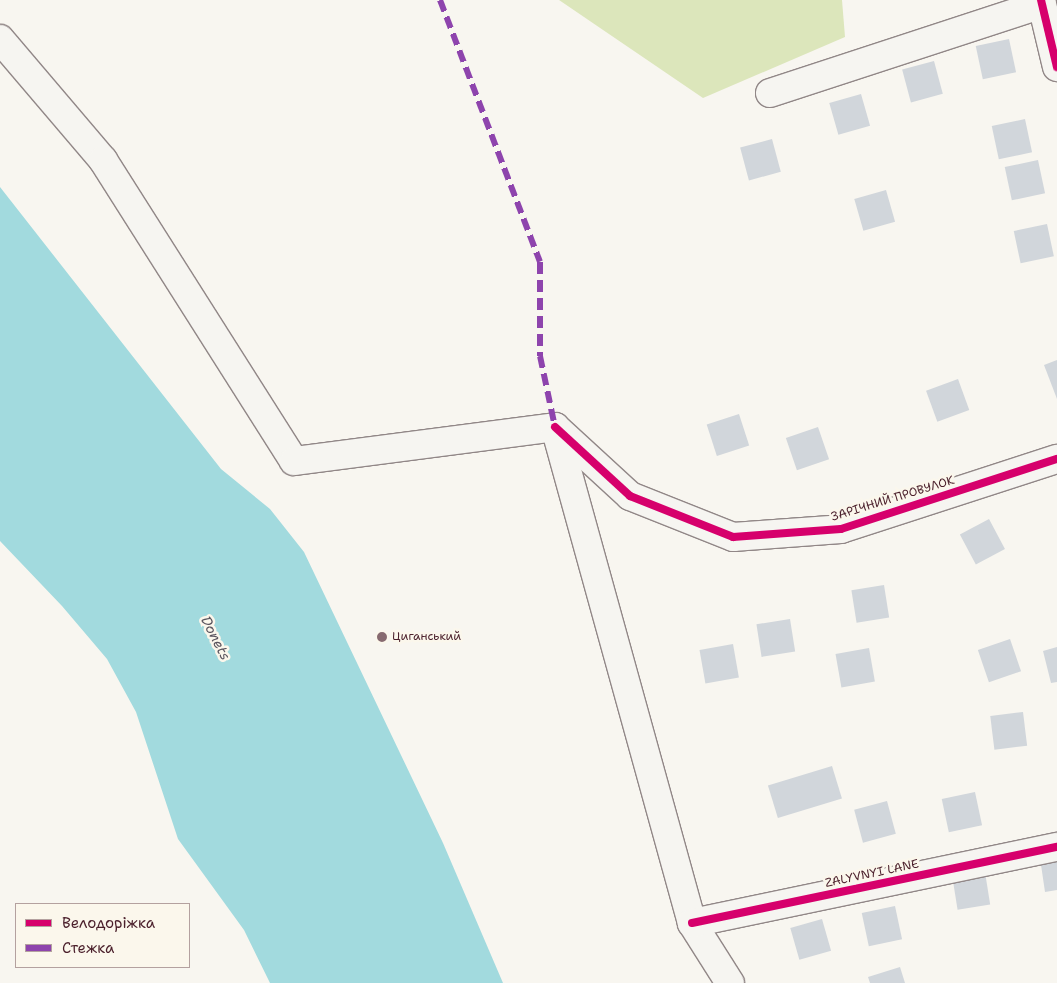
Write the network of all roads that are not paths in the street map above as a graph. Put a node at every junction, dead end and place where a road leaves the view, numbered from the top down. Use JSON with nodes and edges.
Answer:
{"nodes":[{"id":1,"x":1041,"y":2,"type":"edge"},
{"id":2,"x":0,"y":39,"type":"edge"},
{"id":3,"x":1057,"y":67,"type":"edge"},
{"id":4,"x":770,"y":93,"type":"dead end"},
{"id":5,"x":555,"y":426,"type":"junction"},
{"id":6,"x":1057,"y":459,"type":"edge"},
{"id":7,"x":1057,"y":847,"type":"edge"},
{"id":8,"x":692,"y":923,"type":"junction"},
{"id":9,"x":730,"y":983,"type":"edge"}],
"edges":[{"from":1,"to":3,"type":"street"},
{"from":1,"to":4,"type":"street"},
{"from":2,"to":5,"type":"street"},
{"from":5,"to":6,"type":"street","name":"ЗАРІЧНИЙ ПРОВУЛОК"},
{"from":5,"to":8,"type":"street"},
{"from":7,"to":8,"type":"street","name":"ZALYVNYI LANE"},
{"from":8,"to":9,"type":"street"}]}
